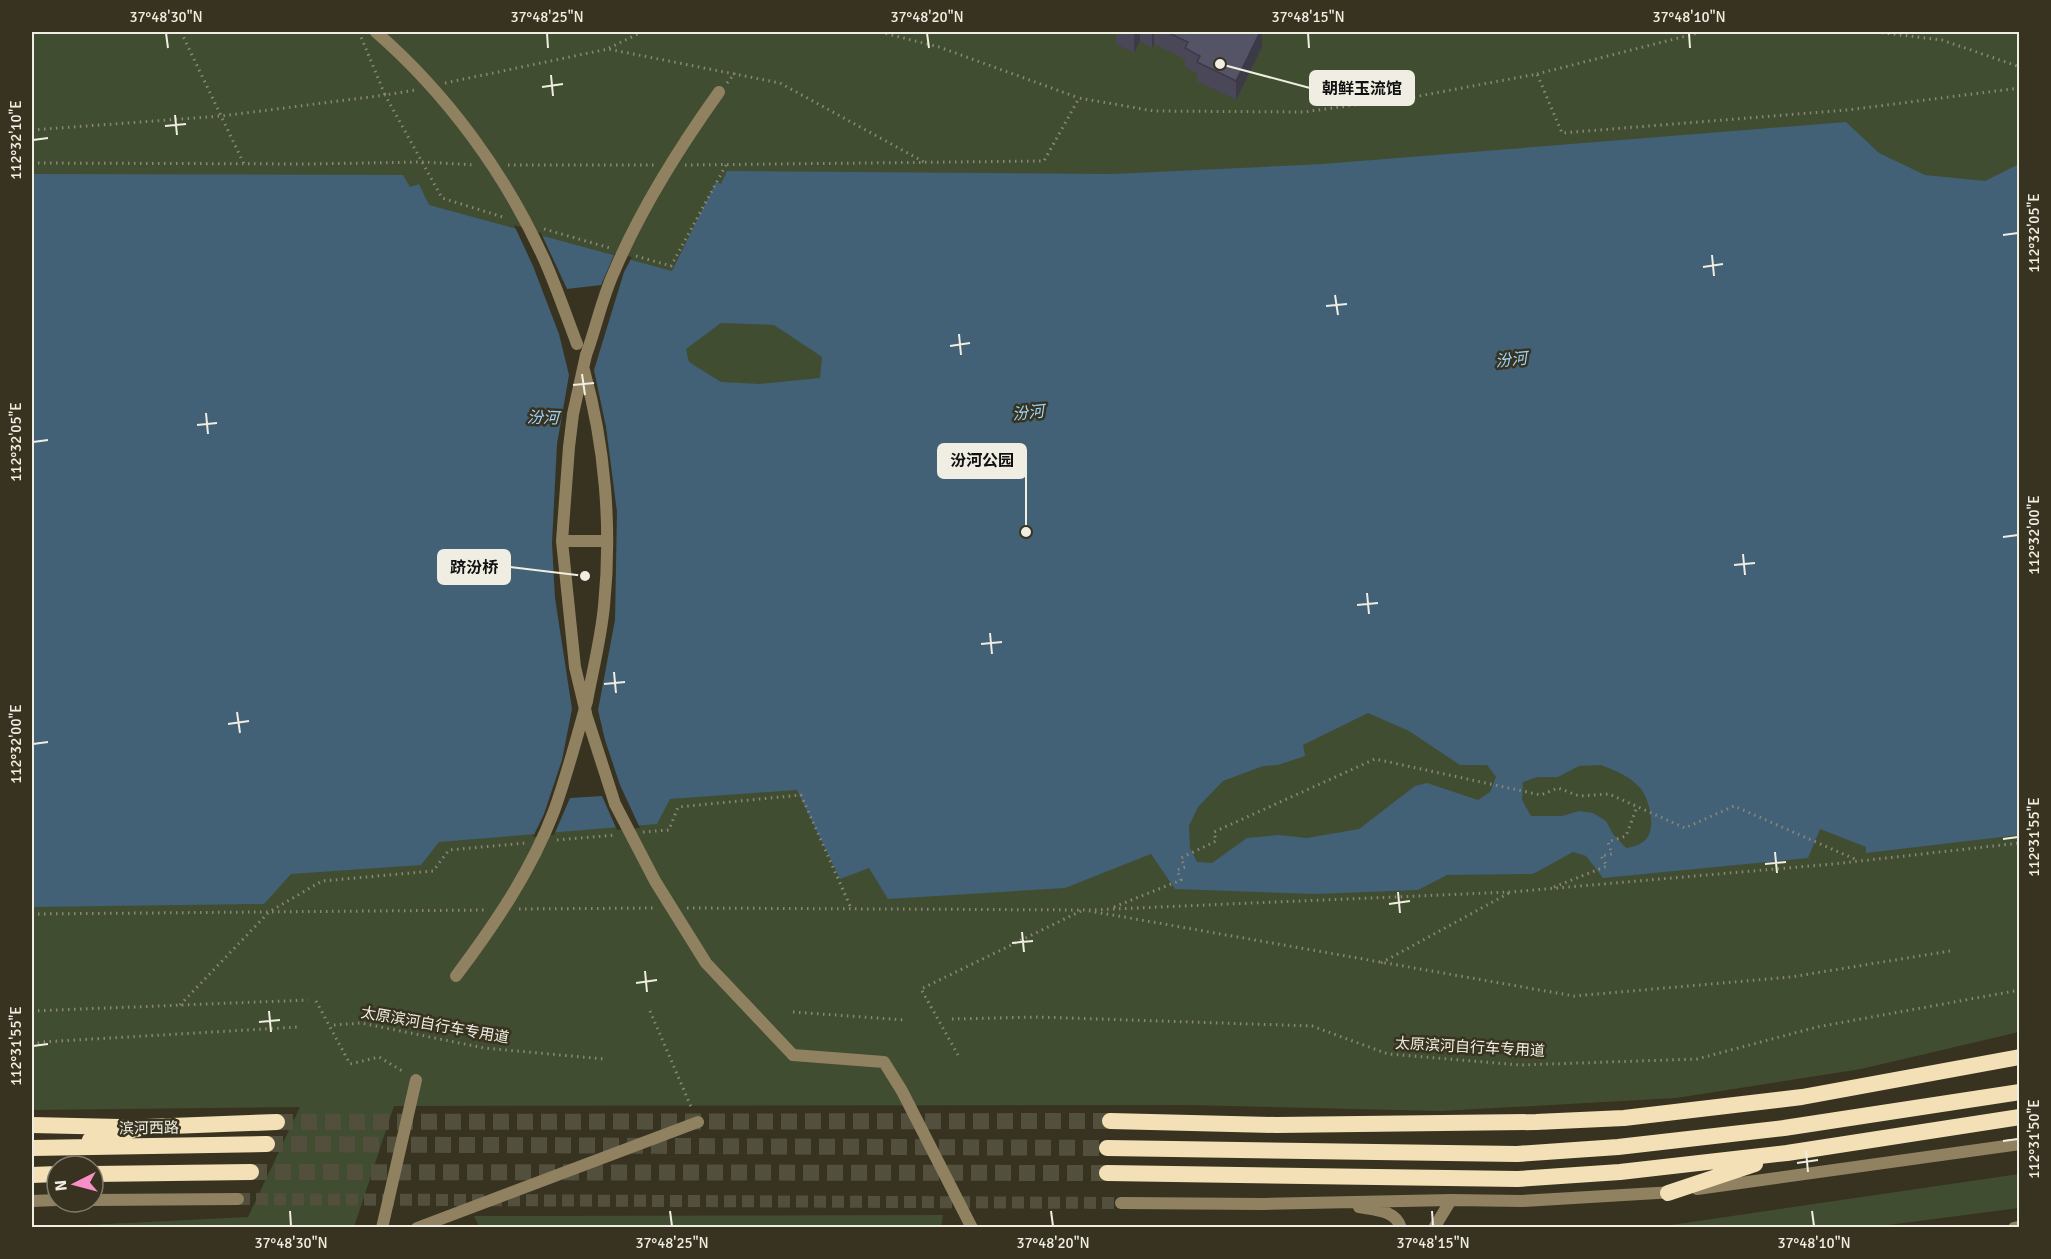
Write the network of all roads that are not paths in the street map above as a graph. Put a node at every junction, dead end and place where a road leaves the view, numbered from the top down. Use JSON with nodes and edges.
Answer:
{"nodes":[{"id":1,"x":376,"y":32,"type":"edge"},
{"id":2,"x":719,"y":92,"type":"dead end"},
{"id":3,"x":607,"y":541,"type":"junction"},
{"id":4,"x":562,"y":542,"type":"junction"},
{"id":5,"x":456,"y":976,"type":"dead end"},
{"id":6,"x":2019,"y":1057,"type":"edge"},
{"id":7,"x":416,"y":1080,"type":"road end"},
{"id":8,"x":2019,"y":1092,"type":"edge"},
{"id":9,"x":2019,"y":1117,"type":"edge"},
{"id":10,"x":1110,"y":1121,"type":"tunnel mouth"},
{"id":11,"x":277,"y":1122,"type":"tunnel mouth"},
{"id":12,"x":698,"y":1122,"type":"road end"},
{"id":13,"x":32,"y":1125,"type":"edge"},
{"id":14,"x":145,"y":1127,"type":"junction"},
{"id":15,"x":267,"y":1144,"type":"tunnel mouth"},
{"id":16,"x":2019,"y":1144,"type":"edge"},
{"id":17,"x":59,"y":1147,"type":"junction"},
{"id":18,"x":32,"y":1148,"type":"edge"},
{"id":19,"x":1107,"y":1148,"type":"tunnel mouth"},
{"id":20,"x":1787,"y":1153,"type":"junction"},
{"id":21,"x":251,"y":1172,"type":"tunnel mouth"},
{"id":22,"x":1107,"y":1173,"type":"tunnel mouth"},
{"id":23,"x":105,"y":1174,"type":"edge"},
{"id":24,"x":1668,"y":1193,"type":"junction"},
{"id":25,"x":238,"y":1198,"type":"tunnel mouth"},
{"id":26,"x":105,"y":1200,"type":"edge"},
{"id":27,"x":1451,"y":1200,"type":"junction"},
{"id":28,"x":1329,"y":1202,"type":"junction"},
{"id":29,"x":1121,"y":1203,"type":"tunnel mouth"},
{"id":30,"x":421,"y":1226,"type":"edge"},
{"id":31,"x":382,"y":1227,"type":"edge"},
{"id":32,"x":971,"y":1227,"type":"edge"},
{"id":33,"x":1401,"y":1227,"type":"edge"},
{"id":34,"x":1434,"y":1227,"type":"edge"},
{"id":35,"x":2014,"y":1227,"type":"edge"},
{"id":36,"x":2019,"y":1227,"type":"edge"}],
"edges":[{"from":1,"to":3,"type":"street","bridge":true},
{"from":2,"to":4,"type":"street","bridge":true},
{"from":3,"to":4,"type":"street"},
{"from":3,"to":5,"type":"street","bridge":true},
{"from":4,"to":32,"type":"street","bridge":true},
{"from":6,"to":10,"type":"highway"},
{"from":7,"to":31,"type":"street"},
{"from":8,"to":19,"type":"highway"},
{"from":9,"to":20,"type":"highway"},
{"from":11,"to":14,"type":"highway"},
{"from":12,"to":30,"type":"street"},
{"from":13,"to":14,"type":"highway"},
{"from":14,"to":17,"type":"highway"},
{"from":15,"to":17,"type":"highway","name":"滨河西路"},
{"from":16,"to":24,"type":"street"},
{"from":17,"to":18,"type":"highway","name":"滨河西路"},
{"from":20,"to":22,"type":"highway"},
{"from":20,"to":24,"type":"highway"},
{"from":21,"to":23,"type":"highway"},
{"from":24,"to":27,"type":"street"},
{"from":25,"to":26,"type":"street"},
{"from":27,"to":28,"type":"street"},
{"from":27,"to":34,"type":"street"},
{"from":28,"to":29,"type":"street"},
{"from":28,"to":33,"type":"street"},
{"from":35,"to":36,"type":"street"}]}
